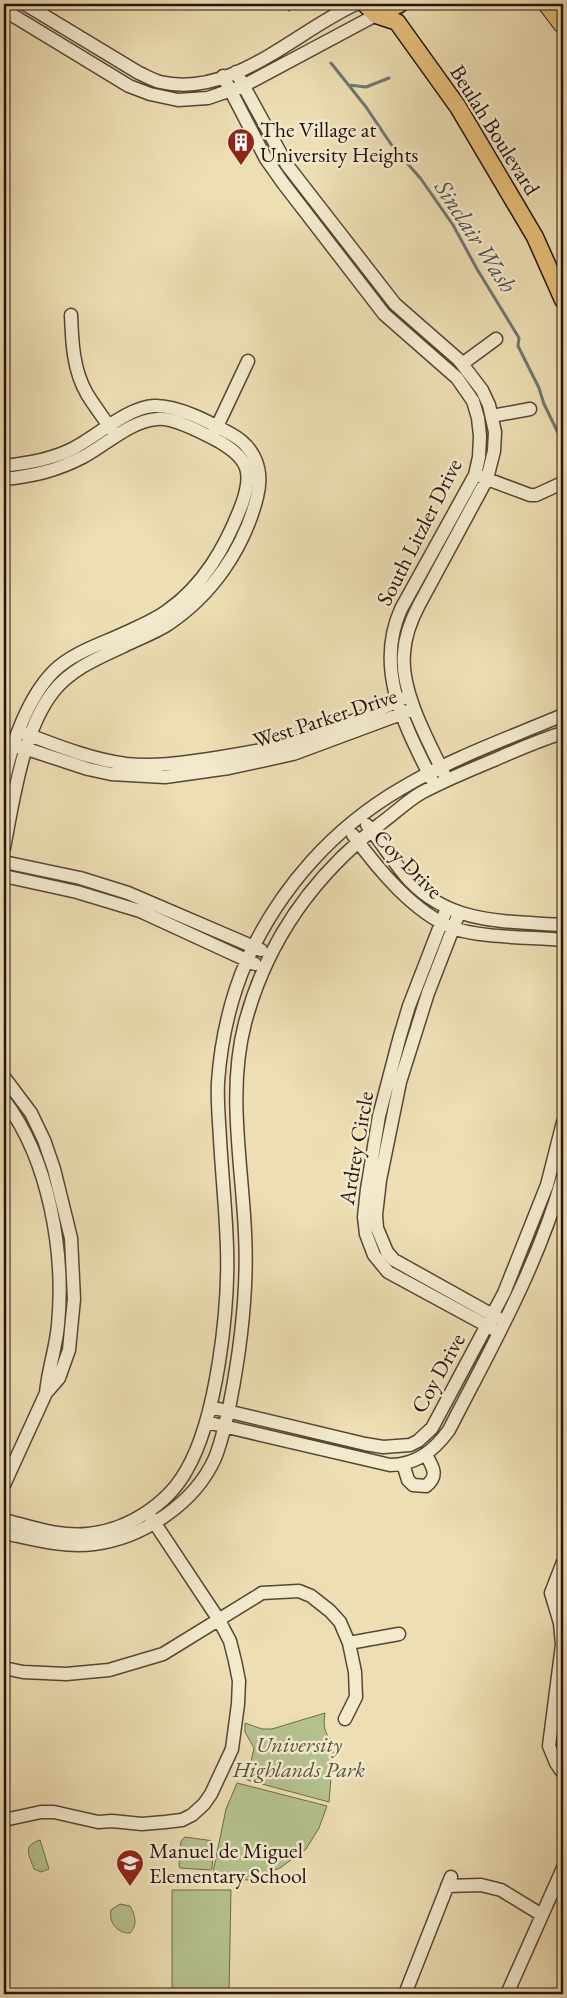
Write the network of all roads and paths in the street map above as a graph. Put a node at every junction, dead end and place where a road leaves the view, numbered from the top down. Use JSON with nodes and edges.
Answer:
{"nodes":[{"id":1,"x":25,"y":4,"type":"edge"},
{"id":2,"x":356,"y":4,"type":"edge"},
{"id":3,"x":548,"y":4,"type":"edge"},
{"id":4,"x":396,"y":9,"type":"edge"},
{"id":5,"x":4,"y":10,"type":"edge"},
{"id":6,"x":370,"y":10,"type":"edge"},
{"id":7,"x":563,"y":24,"type":"edge"},
{"id":8,"x":236,"y":72,"type":"junction"},
{"id":9,"x":223,"y":76,"type":"junction"},
{"id":10,"x":243,"y":86,"type":"junction"},
{"id":11,"x":229,"y":91,"type":"junction"},
{"id":12,"x":563,"y":300,"type":"edge"},
{"id":13,"x":71,"y":315,"type":"dead end"},
{"id":14,"x":496,"y":339,"type":"dead end"},
{"id":15,"x":248,"y":360,"type":"dead end"},
{"id":16,"x":462,"y":364,"type":"junction"},
{"id":17,"x":530,"y":409,"type":"dead end"},
{"id":18,"x":492,"y":416,"type":"junction"},
{"id":19,"x":113,"y":432,"type":"junction"},
{"id":20,"x":214,"y":432,"type":"junction"},
{"id":21,"x":4,"y":466,"type":"edge"},
{"id":22,"x":474,"y":475,"type":"junction"},
{"id":23,"x":4,"y":479,"type":"edge"},
{"id":24,"x":487,"y":479,"type":"junction"},
{"id":25,"x":560,"y":484,"type":"dead end"},
{"id":26,"x":411,"y":695,"type":"junction"},
{"id":27,"x":397,"y":701,"type":"junction"},
{"id":28,"x":415,"y":709,"type":"junction"},
{"id":29,"x":402,"y":714,"type":"junction"},
{"id":30,"x":563,"y":715,"type":"edge"},
{"id":31,"x":19,"y":731,"type":"junction"},
{"id":32,"x":563,"y":733,"type":"edge"},
{"id":33,"x":31,"y":736,"type":"junction"},
{"id":34,"x":14,"y":744,"type":"junction"},
{"id":35,"x":26,"y":749,"type":"junction"},
{"id":36,"x":441,"y":767,"type":"junction"},
{"id":37,"x":428,"y":774,"type":"junction"},
{"id":38,"x":4,"y":780,"type":"edge"},
{"id":39,"x":447,"y":780,"type":"junction"},
{"id":40,"x":435,"y":786,"type":"junction"},
{"id":41,"x":360,"y":817,"type":"junction"},
{"id":42,"x":347,"y":827,"type":"junction"},
{"id":43,"x":372,"y":830,"type":"junction"},
{"id":44,"x":358,"y":842,"type":"junction"},
{"id":45,"x":4,"y":848,"type":"edge"},
{"id":46,"x":4,"y":862,"type":"edge"},
{"id":47,"x":4,"y":876,"type":"edge"},
{"id":48,"x":453,"y":911,"type":"junction"},
{"id":49,"x":441,"y":921,"type":"junction"},
{"id":50,"x":563,"y":925,"type":"edge"},
{"id":51,"x":453,"y":928,"type":"junction"},
{"id":52,"x":563,"y":940,"type":"edge"},
{"id":53,"x":254,"y":947,"type":"junction"},
{"id":54,"x":270,"y":954,"type":"junction"},
{"id":55,"x":247,"y":961,"type":"junction"},
{"id":56,"x":263,"y":968,"type":"junction"},
{"id":57,"x":4,"y":1079,"type":"edge"},
{"id":58,"x":4,"y":1100,"type":"edge"},
{"id":59,"x":563,"y":1122,"type":"edge"},
{"id":60,"x":563,"y":1176,"type":"edge"},
{"id":61,"x":540,"y":1204,"type":"junction"},
{"id":62,"x":559,"y":1210,"type":"edge"},
{"id":63,"x":490,"y":1320,"type":"junction"},
{"id":64,"x":502,"y":1327,"type":"junction"},
{"id":65,"x":46,"y":1393,"type":"junction"},
{"id":66,"x":210,"y":1407,"type":"junction"},
{"id":67,"x":228,"y":1412,"type":"junction"},
{"id":68,"x":206,"y":1422,"type":"junction"},
{"id":69,"x":225,"y":1427,"type":"junction"},
{"id":70,"x":426,"y":1455,"type":"junction"},
{"id":71,"x":403,"y":1464,"type":"junction"},
{"id":72,"x":4,"y":1485,"type":"edge"},
{"id":73,"x":147,"y":1512,"type":"junction"},
{"id":74,"x":4,"y":1520,"type":"edge"},
{"id":75,"x":154,"y":1522,"type":"junction"},
{"id":76,"x":4,"y":1533,"type":"edge"},
{"id":77,"x":563,"y":1562,"type":"edge"},
{"id":78,"x":219,"y":1620,"type":"junction"},
{"id":79,"x":399,"y":1634,"type":"dead end"},
{"id":80,"x":349,"y":1644,"type":"junction"},
{"id":81,"x":4,"y":1668,"type":"edge"},
{"id":82,"x":345,"y":1719,"type":"dead end"},
{"id":83,"x":563,"y":1773,"type":"edge"},
{"id":84,"x":4,"y":1820,"type":"edge"},
{"id":85,"x":563,"y":1868,"type":"edge"},
{"id":86,"x":542,"y":1915,"type":"junction"},
{"id":87,"x":405,"y":1994,"type":"edge"},
{"id":88,"x":507,"y":1994,"type":"edge"}],
"edges":[{"from":1,"to":9,"type":"street"},
{"from":2,"to":8,"type":"street"},
{"from":3,"to":7,"type":"highway"},
{"from":4,"to":6,"type":"main road","name":"Beulah Boulevard"},
{"from":4,"to":12,"type":"main road","name":"Beulah Boulevard"},
{"from":5,"to":11,"type":"street"},
{"from":6,"to":10,"type":"street"},
{"from":8,"to":9,"type":"street"},
{"from":8,"to":10,"type":"street","name":"South Litzler Drive"},
{"from":9,"to":11,"type":"street","name":"South Litzler Drive"},
{"from":10,"to":11,"type":"street"},
{"from":10,"to":16,"type":"street","name":"South Litzler Drive"},
{"from":11,"to":22,"type":"street","name":"South Litzler Drive"},
{"from":13,"to":19,"type":"street"},
{"from":14,"to":16,"type":"street"},
{"from":15,"to":20,"type":"street"},
{"from":16,"to":18,"type":"street","name":"South Litzler Drive"},
{"from":17,"to":18,"type":"street"},
{"from":18,"to":24,"type":"street","name":"South Litzler Drive"},
{"from":19,"to":20,"type":"street"},
{"from":19,"to":21,"type":"street"},
{"from":19,"to":23,"type":"street"},
{"from":20,"to":31,"type":"street"},
{"from":20,"to":33,"type":"street"},
{"from":22,"to":24,"type":"street"},
{"from":22,"to":27,"type":"street","name":"South Litzler Drive"},
{"from":24,"to":25,"type":"street"},
{"from":24,"to":26,"type":"street","name":"South Litzler Drive"},
{"from":26,"to":27,"type":"street","name":"West Parker Drive"},
{"from":26,"to":28,"type":"street","name":"South Litzler Drive"},
{"from":27,"to":29,"type":"street","name":"South Litzler Drive"},
{"from":27,"to":33,"type":"street","name":"West Parker Drive"},
{"from":28,"to":29,"type":"street","name":"West Parker Drive"},
{"from":28,"to":36,"type":"street","name":"South Litzler Drive"},
{"from":29,"to":35,"type":"street","name":"West Parker Drive"},
{"from":29,"to":37,"type":"street","name":"South Litzler Drive"},
{"from":30,"to":36,"type":"street"},
{"from":31,"to":33,"type":"street","name":"West Parker Drive"},
{"from":31,"to":34,"type":"street"},
{"from":32,"to":39,"type":"street"},
{"from":33,"to":35,"type":"street"},
{"from":34,"to":35,"type":"street","name":"West Parker Drive"},
{"from":34,"to":38,"type":"street"},
{"from":35,"to":45,"type":"street"},
{"from":36,"to":37,"type":"street"},
{"from":36,"to":39,"type":"street","name":"South Litzler Drive"},
{"from":37,"to":40,"type":"street","name":"South Litzler Drive"},
{"from":37,"to":41,"type":"street"},
{"from":39,"to":40,"type":"street"},
{"from":40,"to":43,"type":"street"},
{"from":41,"to":42,"type":"street"},
{"from":41,"to":43,"type":"street","name":"Coy Drive"},
{"from":42,"to":44,"type":"street","name":"Coy Drive"},
{"from":42,"to":53,"type":"street"},
{"from":43,"to":44,"type":"street"},
{"from":43,"to":48,"type":"street","name":"Coy Drive"},
{"from":44,"to":49,"type":"street","name":"Coy Drive"},
{"from":44,"to":54,"type":"street"},
{"from":46,"to":53,"type":"street"},
{"from":47,"to":55,"type":"street"},
{"from":48,"to":49,"type":"street","name":"Ardrey Circle"},
{"from":48,"to":50,"type":"street","name":"Coy Drive"},
{"from":48,"to":51,"type":"street","name":"Ardrey Circle"},
{"from":49,"to":51,"type":"street","name":"Coy Drive"},
{"from":49,"to":63,"type":"street","name":"Ardrey Circle"},
{"from":51,"to":52,"type":"street","name":"Coy Drive"},
{"from":51,"to":63,"type":"street","name":"Ardrey Circle"},
{"from":53,"to":54,"type":"street"},
{"from":53,"to":55,"type":"street"},
{"from":54,"to":56,"type":"street"},
{"from":55,"to":56,"type":"street"},
{"from":55,"to":66,"type":"street"},
{"from":56,"to":67,"type":"street"},
{"from":57,"to":65,"type":"street"},
{"from":58,"to":65,"type":"street"},
{"from":59,"to":61,"type":"street","name":"Coy Drive"},
{"from":60,"to":62,"type":"street","name":"Coy Drive"},
{"from":61,"to":62,"type":"street"},
{"from":61,"to":63,"type":"street","name":"Coy Drive"},
{"from":62,"to":64,"type":"street","name":"Coy Drive"},
{"from":63,"to":64,"type":"street","name":"Ardrey Circle"},
{"from":63,"to":67,"type":"street","name":"Coy Drive"},
{"from":64,"to":70,"type":"street","name":"Coy Drive"},
{"from":65,"to":72,"type":"street"},
{"from":66,"to":67,"type":"street","name":"Coy Drive"},
{"from":66,"to":68,"type":"street"},
{"from":67,"to":69,"type":"street"},
{"from":68,"to":69,"type":"street","name":"Coy Drive"},
{"from":68,"to":73,"type":"street"},
{"from":69,"to":71,"type":"street","name":"Coy Drive"},
{"from":69,"to":75,"type":"street"},
{"from":70,"to":71,"type":"street","name":"Coy Drive"},
{"from":70,"to":71,"type":"street"},
{"from":73,"to":74,"type":"street"},
{"from":73,"to":75,"type":"street"},
{"from":75,"to":76,"type":"street"},
{"from":75,"to":78,"type":"street"},
{"from":77,"to":83,"type":"street"},
{"from":78,"to":80,"type":"street"},
{"from":78,"to":81,"type":"street"},
{"from":78,"to":84,"type":"street"},
{"from":79,"to":80,"type":"street"},
{"from":80,"to":82,"type":"street"},
{"from":85,"to":86,"type":"street"},
{"from":86,"to":87,"type":"street"},
{"from":86,"to":88,"type":"street"}]}
